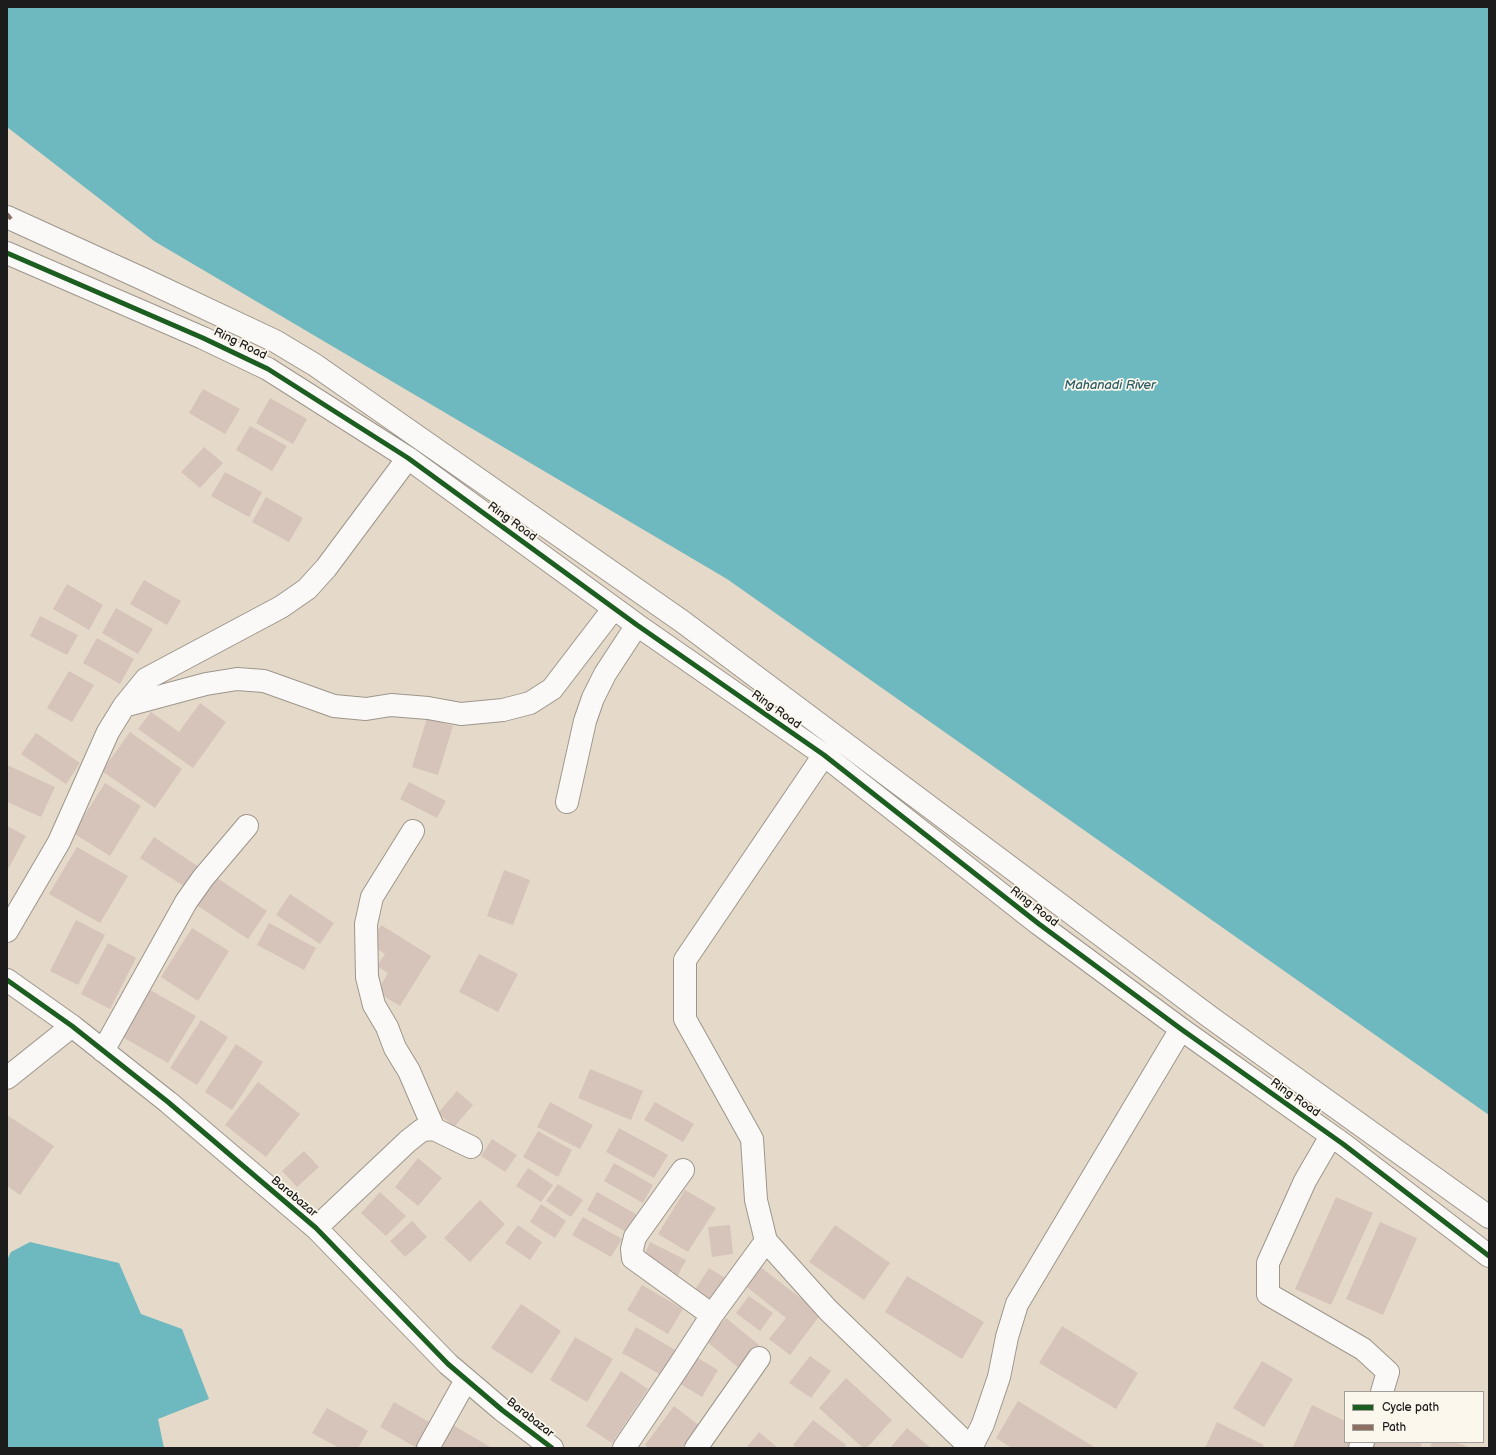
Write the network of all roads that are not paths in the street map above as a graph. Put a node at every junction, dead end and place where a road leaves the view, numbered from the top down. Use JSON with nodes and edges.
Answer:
{"nodes":[{"id":1,"x":7,"y":217,"type":"edge"},
{"id":2,"x":7,"y":253,"type":"edge"},
{"id":3,"x":408,"y":458,"type":"junction"},
{"id":4,"x":614,"y":608,"type":"junction"},
{"id":5,"x":637,"y":625,"type":"junction"},
{"id":6,"x":124,"y":706,"type":"junction"},
{"id":7,"x":824,"y":755,"type":"junction"},
{"id":8,"x":567,"y":802,"type":"dead end"},
{"id":9,"x":247,"y":826,"type":"dead end"},
{"id":10,"x":413,"y":831,"type":"dead end"},
{"id":11,"x":7,"y":931,"type":"edge"},
{"id":12,"x":7,"y":980,"type":"edge"},
{"id":13,"x":72,"y":1026,"type":"junction"},
{"id":14,"x":1181,"y":1029,"type":"junction"},
{"id":15,"x":103,"y":1051,"type":"junction"},
{"id":16,"x":7,"y":1078,"type":"edge"},
{"id":17,"x":434,"y":1130,"type":"junction"},
{"id":18,"x":1331,"y":1136,"type":"junction"},
{"id":19,"x":471,"y":1147,"type":"dead end"},
{"id":20,"x":683,"y":1170,"type":"dead end"},
{"id":21,"x":1489,"y":1217,"type":"edge"},
{"id":22,"x":316,"y":1228,"type":"junction"},
{"id":23,"x":766,"y":1241,"type":"junction"},
{"id":24,"x":1489,"y":1256,"type":"edge"},
{"id":25,"x":712,"y":1315,"type":"junction"},
{"id":26,"x":759,"y":1358,"type":"dead end"},
{"id":27,"x":466,"y":1380,"type":"junction"},
{"id":28,"x":1382,"y":1391,"type":"edge"},
{"id":29,"x":428,"y":1448,"type":"edge"},
{"id":30,"x":552,"y":1448,"type":"edge"},
{"id":31,"x":624,"y":1448,"type":"edge"},
{"id":32,"x":696,"y":1448,"type":"edge"},
{"id":33,"x":971,"y":1448,"type":"edge"}],
"edges":[{"from":1,"to":21,"type":"street","name":"Ring Road"},
{"from":2,"to":3,"type":"street","name":"Ring Road"},
{"from":3,"to":4,"type":"street","name":"Ring Road"},
{"from":3,"to":6,"type":"street"},
{"from":4,"to":5,"type":"street","name":"Ring Road"},
{"from":4,"to":6,"type":"street"},
{"from":5,"to":7,"type":"street","name":"Ring Road"},
{"from":5,"to":8,"type":"street"},
{"from":6,"to":11,"type":"street"},
{"from":7,"to":14,"type":"street","name":"Ring Road"},
{"from":7,"to":23,"type":"street"},
{"from":9,"to":15,"type":"street"},
{"from":10,"to":17,"type":"street"},
{"from":12,"to":13,"type":"street","name":"Barabazar"},
{"from":13,"to":15,"type":"street","name":"Barabazar"},
{"from":13,"to":16,"type":"street"},
{"from":14,"to":18,"type":"street","name":"Ring Road"},
{"from":14,"to":33,"type":"street"},
{"from":15,"to":22,"type":"street","name":"Barabazar"},
{"from":17,"to":19,"type":"street"},
{"from":17,"to":22,"type":"street"},
{"from":18,"to":24,"type":"street","name":"Ring Road"},
{"from":18,"to":28,"type":"street"},
{"from":20,"to":25,"type":"street"},
{"from":22,"to":27,"type":"street","name":"Barabazar"},
{"from":23,"to":25,"type":"street"},
{"from":23,"to":33,"type":"street"},
{"from":25,"to":31,"type":"street"},
{"from":26,"to":32,"type":"street"},
{"from":27,"to":29,"type":"street"},
{"from":27,"to":30,"type":"street","name":"Barabazar"}]}
